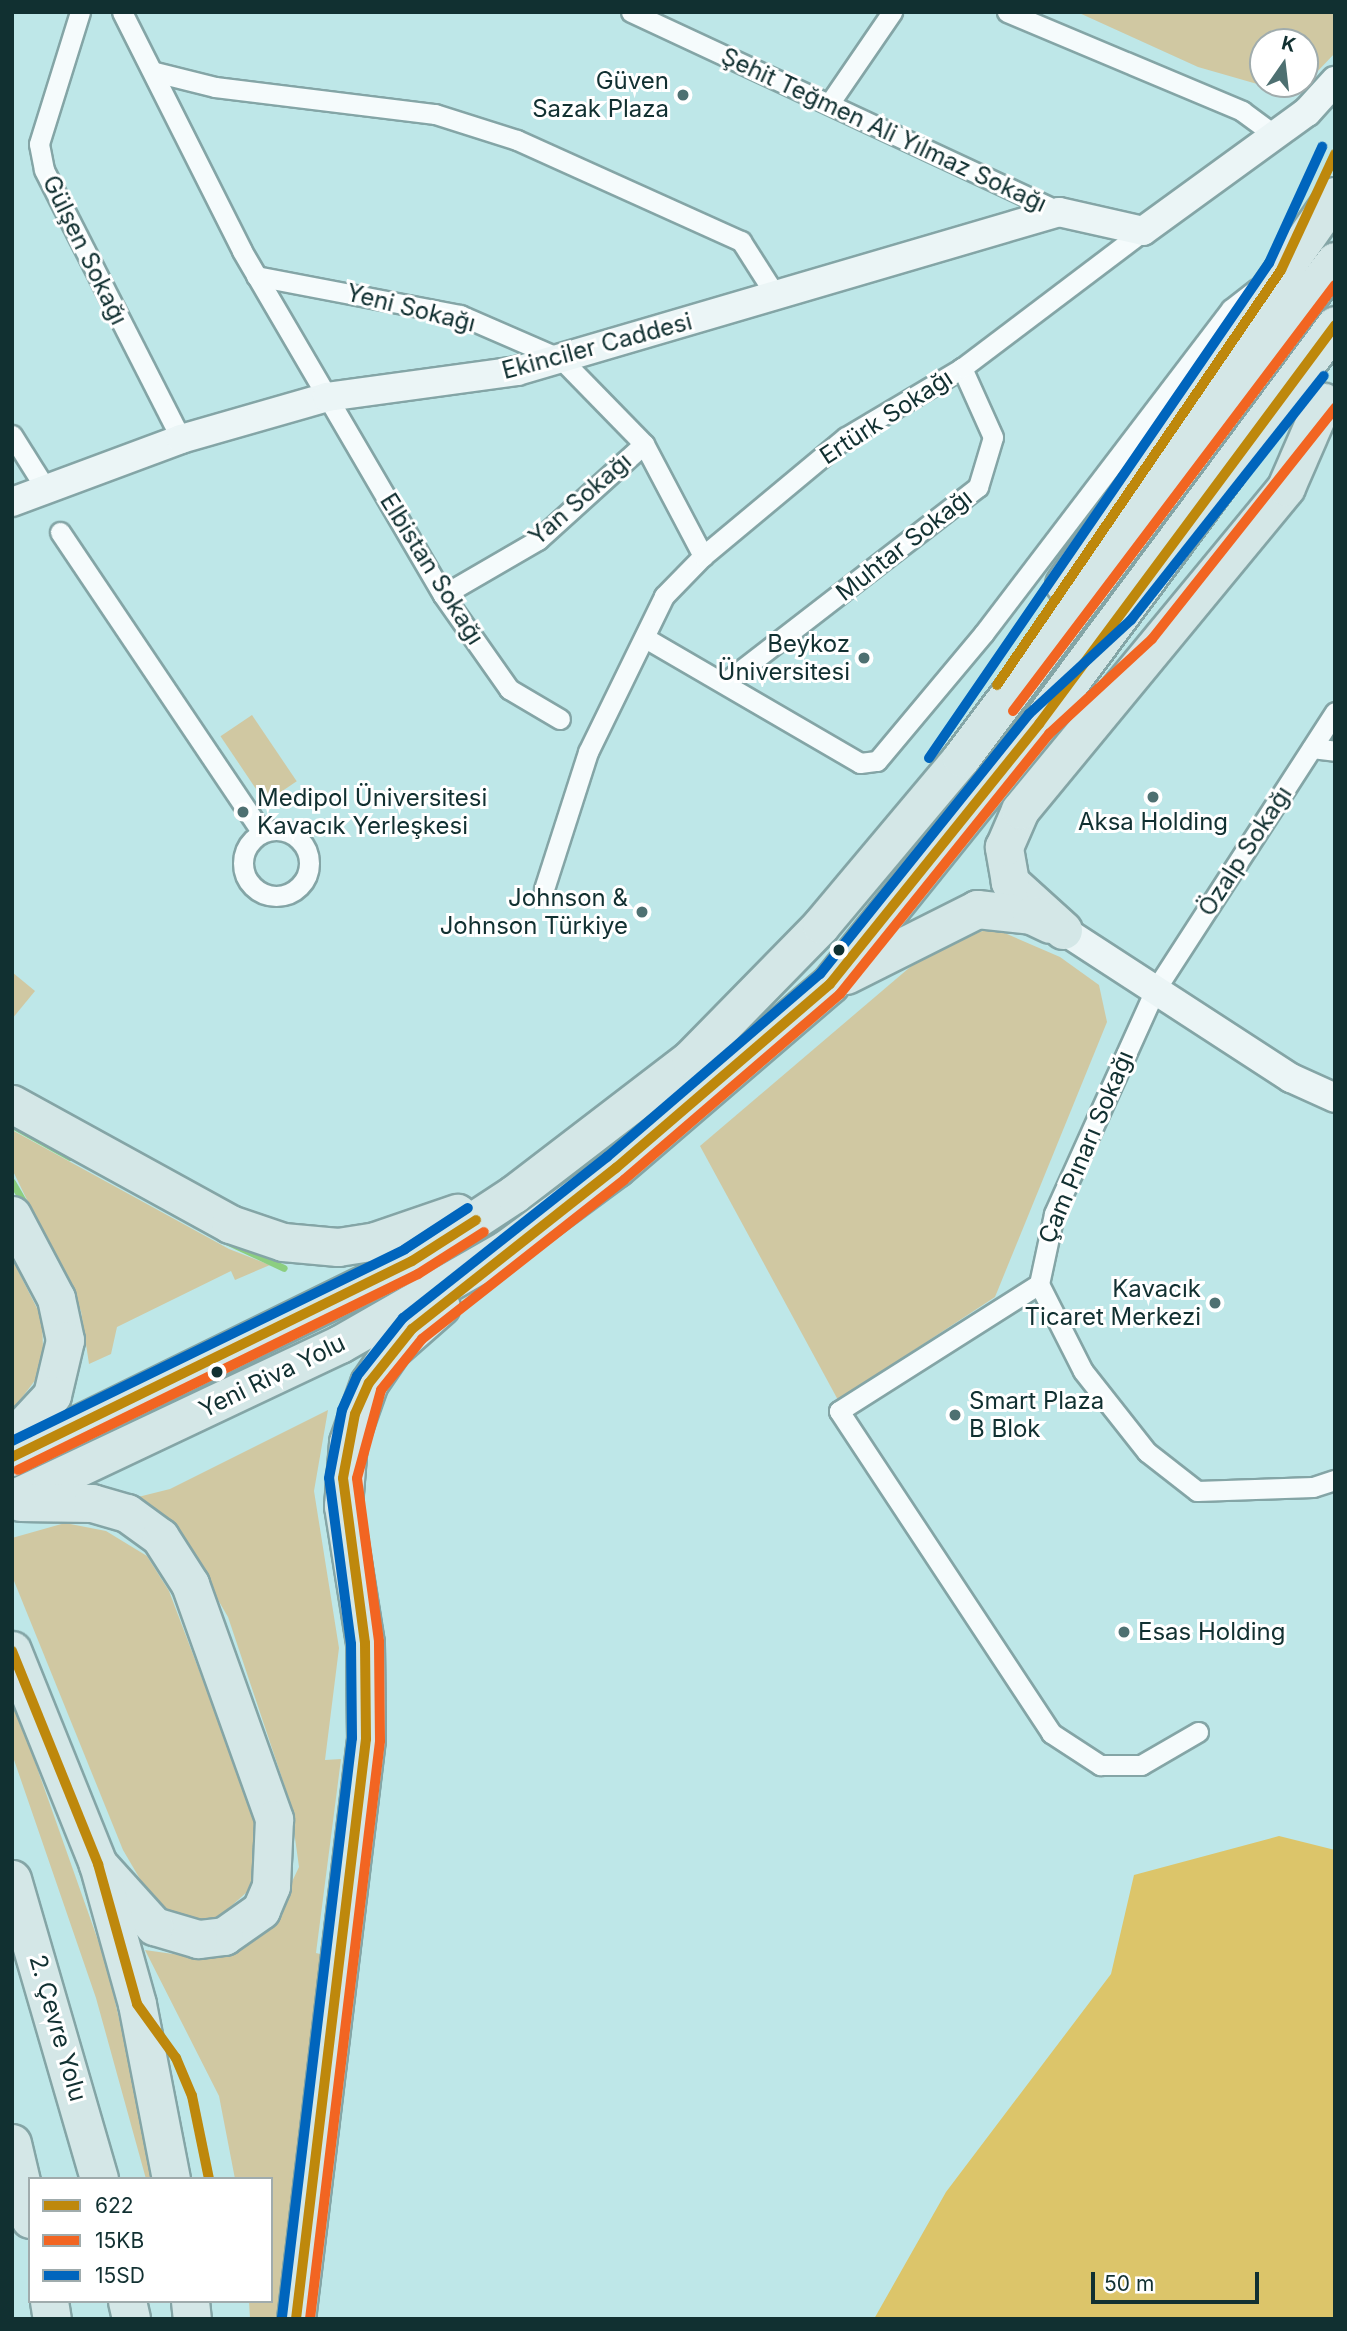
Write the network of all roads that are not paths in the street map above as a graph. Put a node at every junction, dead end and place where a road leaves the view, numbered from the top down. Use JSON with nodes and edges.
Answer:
{"nodes":[{"id":1,"x":80,"y":12,"type":"edge"},
{"id":2,"x":121,"y":12,"type":"edge"},
{"id":3,"x":632,"y":12,"type":"edge"},
{"id":4,"x":892,"y":12,"type":"edge"},
{"id":5,"x":1007,"y":12,"type":"edge"},
{"id":6,"x":155,"y":72,"type":"junction"},
{"id":7,"x":1335,"y":81,"type":"edge"},
{"id":8,"x":829,"y":104,"type":"junction"},
{"id":9,"x":1276,"y":136,"type":"junction"},
{"id":10,"x":1335,"y":196,"type":"edge"},
{"id":11,"x":1059,"y":212,"type":"junction"},
{"id":12,"x":1143,"y":231,"type":"junction"},
{"id":13,"x":1335,"y":261,"type":"edge"},
{"id":14,"x":1281,"y":270,"type":"junction"},
{"id":15,"x":256,"y":276,"type":"junction"},
{"id":16,"x":776,"y":296,"type":"junction"},
{"id":17,"x":1335,"y":325,"type":"edge"},
{"id":18,"x":561,"y":359,"type":"junction"},
{"id":19,"x":962,"y":368,"type":"junction"},
{"id":20,"x":1329,"y":394,"type":"edge"},
{"id":21,"x":327,"y":397,"type":"junction"},
{"id":22,"x":12,"y":435,"type":"edge"},
{"id":23,"x":181,"y":439,"type":"junction"},
{"id":24,"x":643,"y":444,"type":"junction"},
{"id":25,"x":44,"y":486,"type":"junction"},
{"id":26,"x":12,"y":502,"type":"edge"},
{"id":27,"x":60,"y":532,"type":"dead end"},
{"id":28,"x":703,"y":556,"type":"junction"},
{"id":29,"x":443,"y":595,"type":"junction"},
{"id":30,"x":647,"y":639,"type":"junction"},
{"id":31,"x":727,"y":681,"type":"junction"},
{"id":32,"x":1335,"y":712,"type":"edge"},
{"id":33,"x":560,"y":719,"type":"dead end"},
{"id":34,"x":1039,"y":724,"type":"junction"},
{"id":35,"x":1312,"y":748,"type":"junction"},
{"id":36,"x":1335,"y":751,"type":"edge"},
{"id":37,"x":262,"y":833,"type":"dead end"},
{"id":38,"x":883,"y":851,"type":"junction"},
{"id":39,"x":544,"y":889,"type":"dead end"},
{"id":40,"x":1063,"y":930,"type":"junction"},
{"id":41,"x":830,"y":984,"type":"junction"},
{"id":42,"x":1155,"y":990,"type":"junction"},
{"id":43,"x":1335,"y":1098,"type":"edge"},
{"id":44,"x":12,"y":1104,"type":"edge"},
{"id":45,"x":514,"y":1194,"type":"junction"},
{"id":46,"x":12,"y":1215,"type":"edge"},
{"id":47,"x":506,"y":1249,"type":"junction"},
{"id":48,"x":1039,"y":1284,"type":"junction"},
{"id":49,"x":12,"y":1438,"type":"edge"},
{"id":50,"x":12,"y":1457,"type":"edge"},
{"id":51,"x":1335,"y":1480,"type":"edge"},
{"id":52,"x":12,"y":1499,"type":"edge"},
{"id":53,"x":12,"y":1504,"type":"edge"},
{"id":54,"x":12,"y":1650,"type":"edge"},
{"id":55,"x":1198,"y":1732,"type":"dead end"},
{"id":56,"x":98,"y":1864,"type":"junction"},
{"id":57,"x":12,"y":1879,"type":"edge"},
{"id":58,"x":12,"y":2143,"type":"edge"},
{"id":59,"x":98,"y":2177,"type":"edge"},
{"id":60,"x":171,"y":2177,"type":"edge"},
{"id":61,"x":28,"y":2210,"type":"edge"},
{"id":62,"x":296,"y":2319,"type":"edge"}],
"edges":[{"from":1,"to":23,"type":"street","name":"Gülşen Sokağı"},
{"from":2,"to":6,"type":"street","name":"Elbistan Sokağı"},
{"from":3,"to":8,"type":"street","name":"Şehit Teğmen Ali Yılmaz Sokağı"},
{"from":4,"to":8,"type":"street"},
{"from":5,"to":9,"type":"street"},
{"from":6,"to":15,"type":"street","name":"Elbistan Sokağı"},
{"from":6,"to":16,"type":"street"},
{"from":7,"to":9,"type":"street","name":"Ertürk Sokağı"},
{"from":8,"to":11,"type":"street","name":"Şehit Teğmen Ali Yılmaz Sokağı"},
{"from":9,"to":12,"type":"street","name":"Ertürk Sokağı"},
{"from":10,"to":14,"type":"highway"},
{"from":11,"to":12,"type":"street","name":"Şehit Teğmen Ali Yılmaz Sokağı"},
{"from":11,"to":16,"type":"street","name":"Ekinciler Caddesi"},
{"from":12,"to":19,"type":"street","name":"Ertürk Sokağı"},
{"from":13,"to":38,"type":"highway","name":"Yeni Riva Yolu"},
{"from":14,"to":31,"type":"street"},
{"from":14,"to":38,"type":"highway"},
{"from":15,"to":18,"type":"street","name":"Yeni Sokağı"},
{"from":15,"to":21,"type":"street","name":"Elbistan Sokağı"},
{"from":16,"to":18,"type":"street","name":"Ekinciler Caddesi"},
{"from":17,"to":34,"type":"highway"},
{"from":18,"to":21,"type":"street","name":"Ekinciler Caddesi"},
{"from":18,"to":24,"type":"street"},
{"from":19,"to":28,"type":"street","name":"Ertürk Sokağı"},
{"from":19,"to":31,"type":"street","name":"Muhtar Sokağı"},
{"from":20,"to":34,"type":"highway"},
{"from":20,"to":40,"type":"highway"},
{"from":21,"to":23,"type":"street","name":"Ekinciler Caddesi"},
{"from":21,"to":29,"type":"street","name":"Elbistan Sokağı"},
{"from":22,"to":25,"type":"street"},
{"from":23,"to":25,"type":"street","name":"Ekinciler Caddesi"},
{"from":24,"to":28,"type":"street"},
{"from":24,"to":29,"type":"street","name":"Yan Sokağı"},
{"from":25,"to":26,"type":"street","name":"Ekinciler Caddesi"},
{"from":27,"to":37,"type":"street"},
{"from":28,"to":30,"type":"street","name":"Ertürk Sokağı"},
{"from":29,"to":33,"type":"street","name":"Elbistan Sokağı"},
{"from":30,"to":31,"type":"street"},
{"from":30,"to":39,"type":"street","name":"Ertürk Sokağı"},
{"from":32,"to":35,"type":"street","name":"Özalp Sokağı"},
{"from":34,"to":41,"type":"highway"},
{"from":35,"to":36,"type":"street"},
{"from":35,"to":42,"type":"street","name":"Özalp Sokağı"},
{"from":38,"to":45,"type":"highway","name":"Yeni Riva Yolu"},
{"from":40,"to":41,"type":"highway"},
{"from":40,"to":42,"type":"street"},
{"from":41,"to":47,"type":"highway","name":"Yeni Riva Yolu"},
{"from":42,"to":43,"type":"street"},
{"from":42,"to":48,"type":"street","name":"Çam Pınarı Sokağı"},
{"from":44,"to":45,"type":"highway"},
{"from":45,"to":50,"type":"highway","name":"Yeni Riva Yolu"},
{"from":46,"to":49,"type":"highway"},
{"from":47,"to":52,"type":"highway","name":"Yeni Riva Yolu"},
{"from":47,"to":62,"type":"highway"},
{"from":48,"to":51,"type":"street"},
{"from":48,"to":55,"type":"street"},
{"from":53,"to":56,"type":"highway"},
{"from":54,"to":56,"type":"highway"},
{"from":56,"to":60,"type":"highway"},
{"from":57,"to":59,"type":"highway","name":"2. Çevre Yolu"},
{"from":58,"to":61,"type":"highway"}]}
